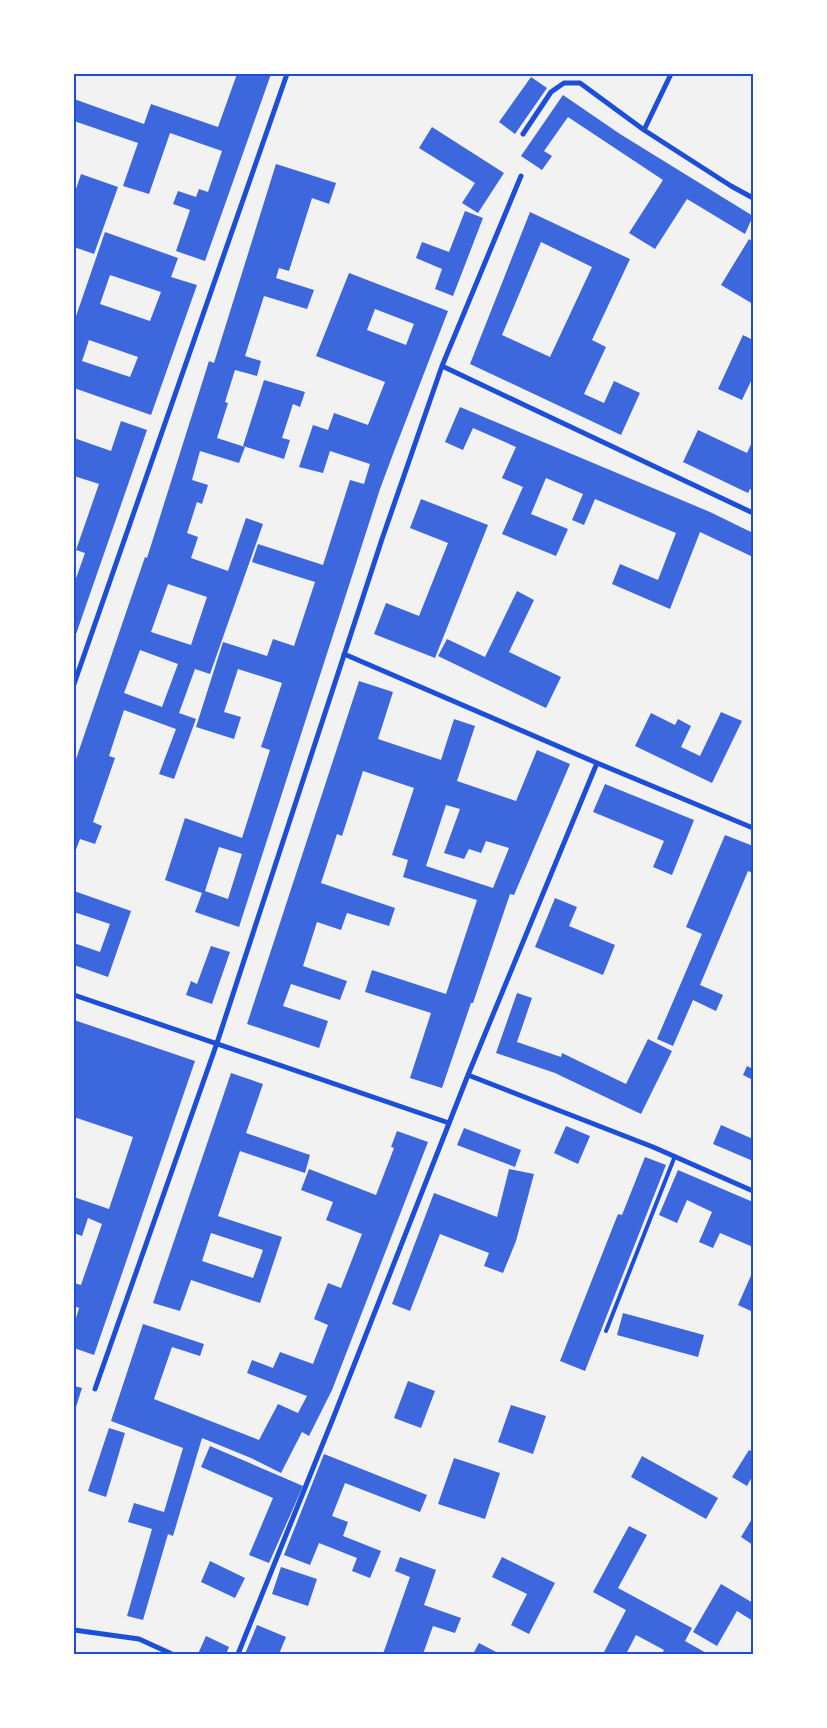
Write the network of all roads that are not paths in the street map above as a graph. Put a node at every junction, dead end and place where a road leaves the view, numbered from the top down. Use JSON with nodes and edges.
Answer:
{"nodes":[{"id":1,"x":287,"y":74,"type":"edge"},
{"id":2,"x":671,"y":74,"type":"edge"},
{"id":3,"x":644,"y":130,"type":"junction"},
{"id":4,"x":523,"y":134,"type":"dead end"},
{"id":5,"x":521,"y":176,"type":"dead end"},
{"id":6,"x":753,"y":198,"type":"edge"},
{"id":7,"x":442,"y":366,"type":"junction"},
{"id":8,"x":753,"y":513,"type":"edge"},
{"id":9,"x":344,"y":654,"type":"junction"},
{"id":10,"x":74,"y":684,"type":"edge"},
{"id":11,"x":597,"y":763,"type":"junction"},
{"id":12,"x":753,"y":828,"type":"edge"},
{"id":13,"x":74,"y":995,"type":"edge"},
{"id":14,"x":217,"y":1043,"type":"junction"},
{"id":15,"x":468,"y":1075,"type":"junction"},
{"id":16,"x":449,"y":1122,"type":"junction"},
{"id":17,"x":675,"y":1156,"type":"junction"},
{"id":18,"x":753,"y":1191,"type":"edge"},
{"id":19,"x":606,"y":1331,"type":"dead end"},
{"id":20,"x":95,"y":1389,"type":"dead end"},
{"id":21,"x":74,"y":1630,"type":"edge"},
{"id":22,"x":172,"y":1654,"type":"edge"},
{"id":23,"x":238,"y":1654,"type":"edge"}],
"edges":[{"from":1,"to":10,"type":"street"},
{"from":2,"to":3,"type":"street"},
{"from":3,"to":4,"type":"street"},
{"from":3,"to":6,"type":"street"},
{"from":5,"to":7,"type":"street"},
{"from":7,"to":8,"type":"street"},
{"from":7,"to":9,"type":"street"},
{"from":9,"to":11,"type":"street"},
{"from":9,"to":14,"type":"street"},
{"from":11,"to":12,"type":"street"},
{"from":11,"to":15,"type":"street"},
{"from":13,"to":14,"type":"street"},
{"from":14,"to":16,"type":"street"},
{"from":14,"to":20,"type":"street"},
{"from":15,"to":16,"type":"street"},
{"from":15,"to":17,"type":"street"},
{"from":16,"to":23,"type":"street"},
{"from":17,"to":18,"type":"street"},
{"from":17,"to":19,"type":"lane"},
{"from":21,"to":22,"type":"street"}]}
